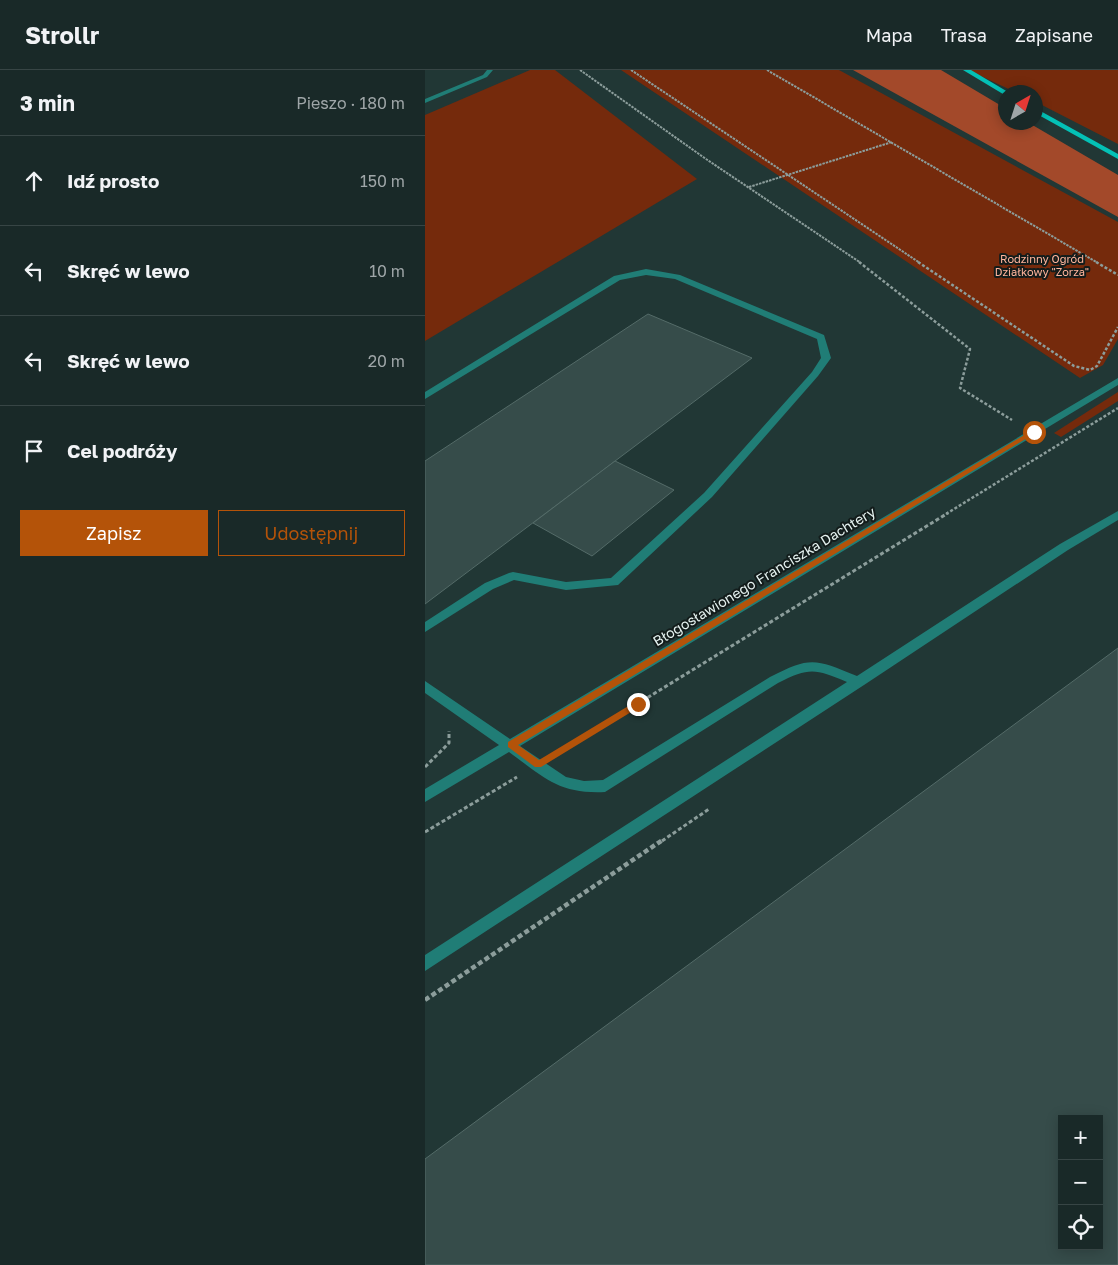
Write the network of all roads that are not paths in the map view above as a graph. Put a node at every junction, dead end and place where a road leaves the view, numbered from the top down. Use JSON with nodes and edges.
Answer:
{"nodes":[{"id":1,"x":490,"y":70,"type":"edge"},
{"id":2,"x":966,"y":70,"type":"edge"},
{"id":3,"x":998,"y":89,"type":"edge"},
{"id":4,"x":425,"y":101,"type":"edge"},
{"id":5,"x":1043,"y":115,"type":"edge"},
{"id":6,"x":1118,"y":157,"type":"edge"},
{"id":7,"x":1118,"y":381,"type":"edge"},
{"id":8,"x":425,"y":396,"type":"edge"},
{"id":9,"x":1118,"y":515,"type":"edge"},
{"id":10,"x":425,"y":628,"type":"edge"},
{"id":11,"x":860,"y":682,"type":"junction"},
{"id":12,"x":425,"y":686,"type":"edge"},
{"id":13,"x":511,"y":745,"type":"junction"},
{"id":14,"x":425,"y":796,"type":"edge"},
{"id":15,"x":425,"y":964,"type":"edge"}],
"edges":[{"from":1,"to":4,"type":"street"},
{"from":2,"to":3,"type":"main road"},
{"from":5,"to":6,"type":"main road"},
{"from":7,"to":13,"type":"street","name":"Błogosławionego Franciszka Dachtery"},
{"from":8,"to":10,"type":"street"},
{"from":9,"to":11,"type":"street"},
{"from":11,"to":13,"type":"street"},
{"from":11,"to":15,"type":"street"},
{"from":12,"to":13,"type":"street"},
{"from":13,"to":14,"type":"street","name":"Błogosławionego Franciszka Dachtery"}]}
